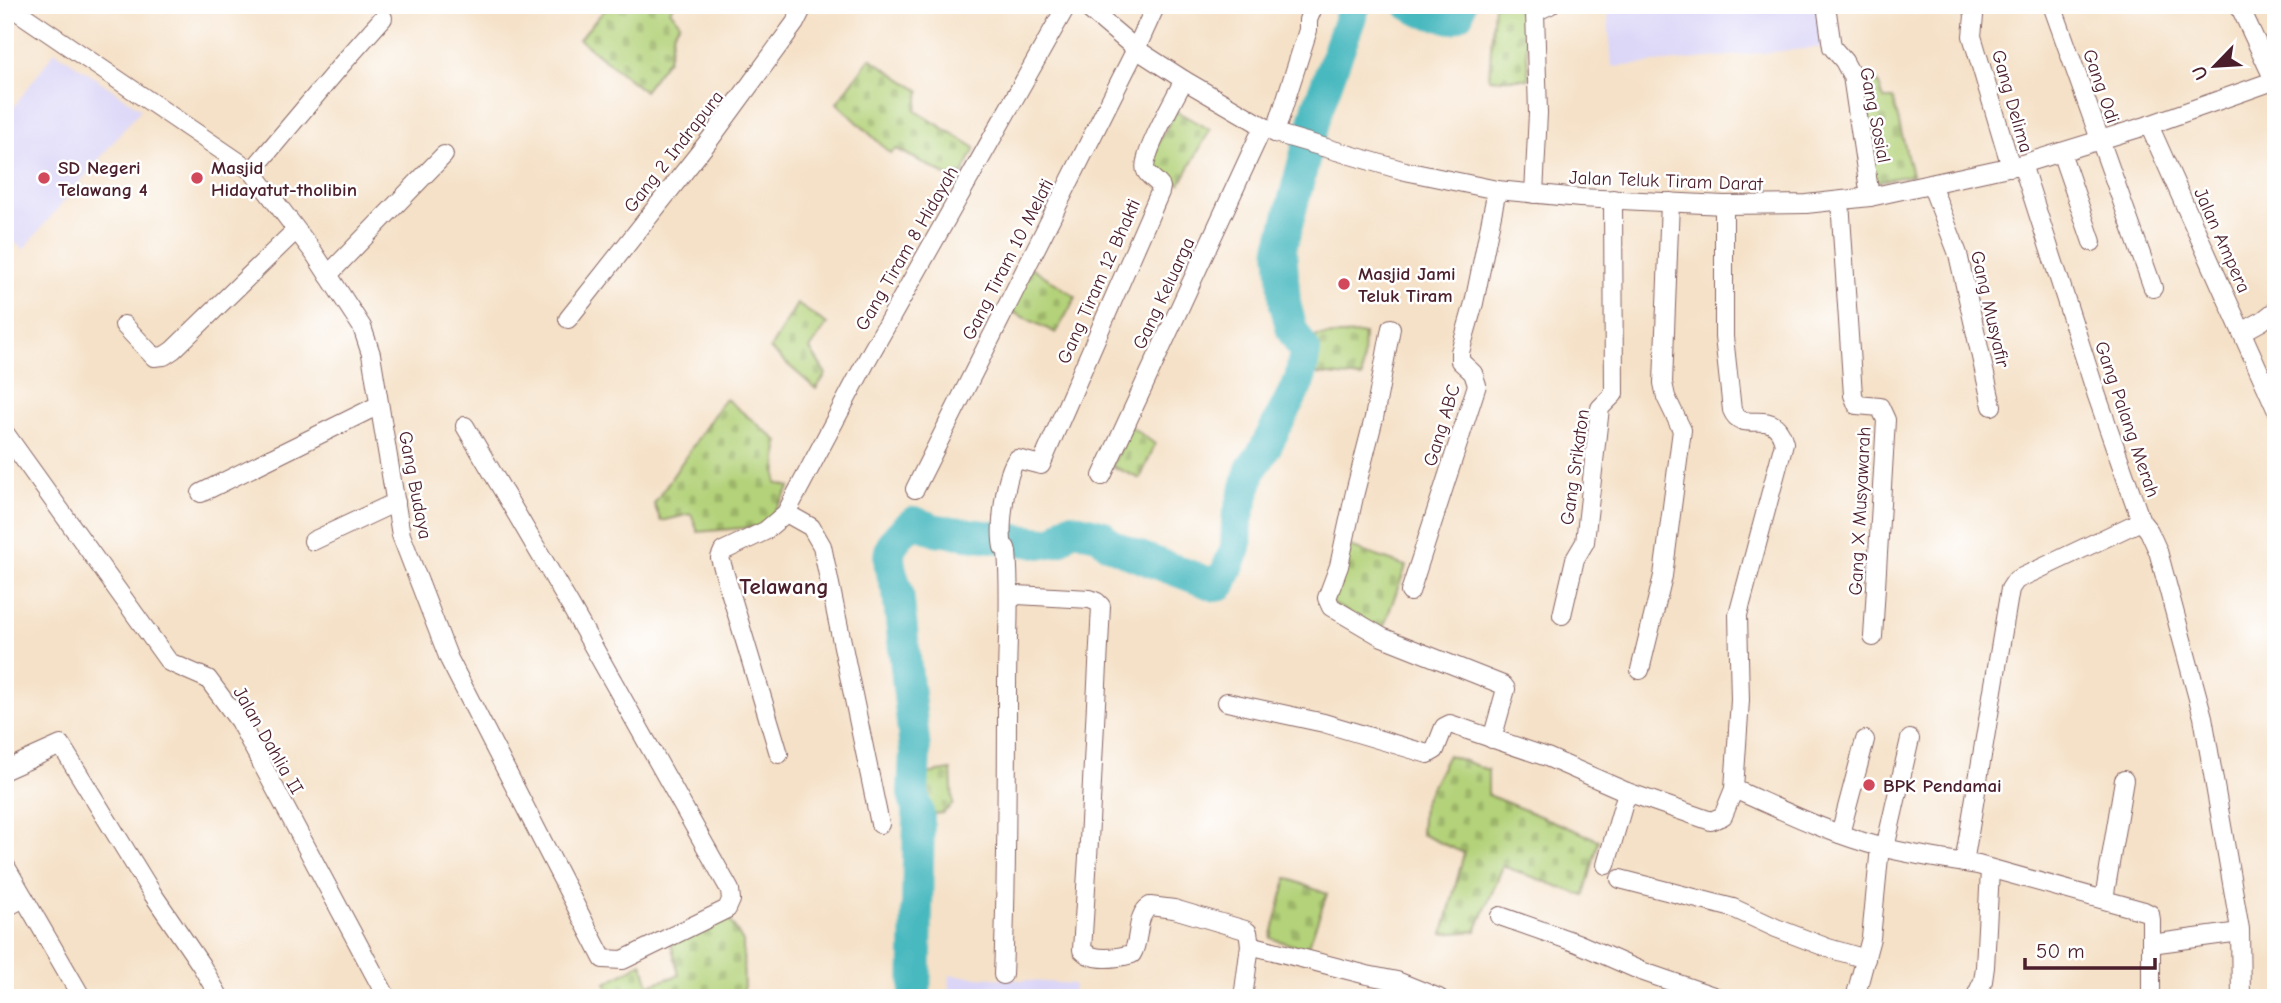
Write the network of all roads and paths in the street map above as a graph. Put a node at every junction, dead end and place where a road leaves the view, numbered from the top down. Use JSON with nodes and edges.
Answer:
{"nodes":[{"id":1,"x":8,"y":5,"type":"edge"},
{"id":2,"x":804,"y":5,"type":"edge"},
{"id":3,"x":1067,"y":5,"type":"edge"},
{"id":4,"x":1084,"y":5,"type":"edge"},
{"id":5,"x":1156,"y":5,"type":"edge"},
{"id":6,"x":1314,"y":5,"type":"edge"},
{"id":7,"x":1550,"y":5,"type":"edge"},
{"id":8,"x":1826,"y":5,"type":"edge"},
{"id":9,"x":1972,"y":5,"type":"edge"},
{"id":10,"x":2052,"y":5,"type":"edge"},
{"id":11,"x":2239,"y":5,"type":"edge"},
{"id":12,"x":383,"y":18,"type":"dead end"},
{"id":13,"x":1136,"y":48,"type":"junction"},
{"id":14,"x":1184,"y":80,"type":"junction"},
{"id":15,"x":2275,"y":80,"type":"edge"},
{"id":16,"x":2150,"y":125,"type":"junction"},
{"id":17,"x":1269,"y":130,"type":"junction"},
{"id":18,"x":2099,"y":141,"type":"junction"},
{"id":19,"x":2061,"y":152,"type":"junction"},
{"id":20,"x":444,"y":155,"type":"dead end"},
{"id":21,"x":2017,"y":166,"type":"junction"},
{"id":22,"x":253,"y":171,"type":"junction"},
{"id":23,"x":1931,"y":184,"type":"junction"},
{"id":24,"x":1497,"y":190,"type":"junction"},
{"id":25,"x":1534,"y":194,"type":"junction"},
{"id":26,"x":1870,"y":197,"type":"junction"},
{"id":27,"x":1614,"y":199,"type":"junction"},
{"id":28,"x":1840,"y":201,"type":"junction"},
{"id":29,"x":1670,"y":202,"type":"junction"},
{"id":30,"x":1724,"y":205,"type":"junction"},
{"id":31,"x":296,"y":230,"type":"junction"},
{"id":32,"x":2092,"y":242,"type":"dead end"},
{"id":33,"x":328,"y":275,"type":"junction"},
{"id":34,"x":2153,"y":288,"type":"dead end"},
{"id":35,"x":2276,"y":310,"type":"edge"},
{"id":36,"x":568,"y":319,"type":"dead end"},
{"id":37,"x":124,"y":324,"type":"dead end"},
{"id":38,"x":1391,"y":328,"type":"dead end"},
{"id":39,"x":2242,"y":332,"type":"junction"},
{"id":40,"x":379,"y":405,"type":"junction"},
{"id":41,"x":1992,"y":406,"type":"dead end"},
{"id":42,"x":2276,"y":409,"type":"edge"},
{"id":43,"x":465,"y":426,"type":"dead end"},
{"id":44,"x":5,"y":433,"type":"edge"},
{"id":45,"x":1102,"y":476,"type":"dead end"},
{"id":46,"x":915,"y":489,"type":"dead end"},
{"id":47,"x":201,"y":494,"type":"dead end"},
{"id":48,"x":396,"y":502,"type":"junction"},
{"id":49,"x":786,"y":513,"type":"junction"},
{"id":50,"x":2141,"y":521,"type":"junction"},
{"id":51,"x":313,"y":541,"type":"dead end"},
{"id":52,"x":1410,"y":592,"type":"dead end"},
{"id":53,"x":1010,"y":600,"type":"junction"},
{"id":54,"x":1562,"y":615,"type":"dead end"},
{"id":55,"x":1873,"y":637,"type":"dead end"},
{"id":56,"x":1640,"y":670,"type":"dead end"},
{"id":57,"x":1227,"y":702,"type":"dead end"},
{"id":58,"x":1492,"y":739,"type":"junction"},
{"id":59,"x":1910,"y":739,"type":"dead end"},
{"id":60,"x":1865,"y":740,"type":"dead end"},
{"id":61,"x":779,"y":754,"type":"dead end"},
{"id":62,"x":5,"y":770,"type":"edge"},
{"id":63,"x":2124,"y":780,"type":"dead end"},
{"id":64,"x":1734,"y":789,"type":"junction"},
{"id":65,"x":1626,"y":792,"type":"junction"},
{"id":66,"x":880,"y":824,"type":"dead end"},
{"id":67,"x":1840,"y":834,"type":"junction"},
{"id":68,"x":1882,"y":847,"type":"junction"},
{"id":69,"x":1964,"y":863,"type":"junction"},
{"id":70,"x":5,"y":864,"type":"edge"},
{"id":71,"x":1606,"y":865,"type":"dead end"},
{"id":72,"x":1990,"y":870,"type":"junction"},
{"id":73,"x":1620,"y":879,"type":"dead end"},
{"id":74,"x":24,"y":898,"type":"junction"},
{"id":75,"x":2104,"y":899,"type":"junction"},
{"id":76,"x":5,"y":908,"type":"edge"},
{"id":77,"x":1500,"y":916,"type":"dead end"},
{"id":78,"x":2240,"y":932,"type":"junction"},
{"id":79,"x":2151,"y":944,"type":"junction"},
{"id":80,"x":1250,"y":946,"type":"junction"},
{"id":81,"x":1866,"y":959,"type":"junction"},
{"id":82,"x":1003,"y":975,"type":"dead end"},
{"id":83,"x":2151,"y":989,"type":"dead end"},
{"id":84,"x":82,"y":998,"type":"edge"},
{"id":85,"x":220,"y":998,"type":"edge"},
{"id":86,"x":387,"y":998,"type":"edge"},
{"id":87,"x":1243,"y":998,"type":"edge"},
{"id":88,"x":1438,"y":998,"type":"edge"},
{"id":89,"x":1719,"y":998,"type":"edge"},
{"id":90,"x":1855,"y":998,"type":"edge"},
{"id":91,"x":1975,"y":998,"type":"edge"},
{"id":92,"x":2241,"y":998,"type":"edge"}],
"edges":[{"from":1,"to":22,"type":"street","name":"Gang Budaya"},
{"from":2,"to":36,"type":"street","name":"Gang 2 Indrapura"},
{"from":3,"to":49,"type":"street","name":"Gang Tiram 8 Hidayah"},
{"from":4,"to":13,"type":"street","name":"Jalan Teluk Tiram Darat"},
{"from":5,"to":13,"type":"street","name":"Gang Tiram 10 Melati"},
{"from":6,"to":17,"type":"street","name":"Gang Keluarga"},
{"from":7,"to":25,"type":"street"},
{"from":8,"to":26,"type":"street","name":"Gang Sosial"},
{"from":9,"to":21,"type":"street","name":"Gang Delima"},
{"from":10,"to":18,"type":"street","name":"Gang Odi"},
{"from":11,"to":15,"type":"street"},
{"from":12,"to":22,"type":"street"},
{"from":13,"to":14,"type":"street","name":"Jalan Teluk Tiram Darat"},
{"from":13,"to":46,"type":"street","name":"Gang Tiram 10 Melati"},
{"from":14,"to":17,"type":"street","name":"Jalan Teluk Tiram Darat"},
{"from":14,"to":53,"type":"street","name":"Gang Tiram 12 Bhakti"},
{"from":15,"to":16,"type":"street","name":"Jalan Teluk Tiram Darat"},
{"from":16,"to":18,"type":"street","name":"Jalan Teluk Tiram Darat"},
{"from":16,"to":39,"type":"street","name":"Jalan Ampera"},
{"from":17,"to":24,"type":"street","name":"Jalan Teluk Tiram Darat"},
{"from":17,"to":45,"type":"street","name":"Gang Keluarga"},
{"from":18,"to":19,"type":"street","name":"Jalan Teluk Tiram Darat"},
{"from":18,"to":34,"type":"street","name":"Gang Odi"},
{"from":19,"to":21,"type":"street","name":"Jalan Teluk Tiram Darat"},
{"from":19,"to":32,"type":"street"},
{"from":20,"to":33,"type":"street"},
{"from":21,"to":23,"type":"street","name":"Jalan Teluk Tiram Darat"},
{"from":21,"to":50,"type":"street","name":"Gang Palang Merah"},
{"from":22,"to":31,"type":"street","name":"Gang Budaya"},
{"from":23,"to":26,"type":"street","name":"Jalan Teluk Tiram Darat"},
{"from":23,"to":41,"type":"street","name":"Gang Musyafir"},
{"from":24,"to":25,"type":"street","name":"Jalan Teluk Tiram Darat"},
{"from":24,"to":52,"type":"street","name":"Gang ABC"},
{"from":25,"to":27,"type":"street","name":"Jalan Teluk Tiram Darat"},
{"from":26,"to":28,"type":"street","name":"Jalan Teluk Tiram Darat"},
{"from":27,"to":29,"type":"street","name":"Jalan Teluk Tiram Darat"},
{"from":27,"to":54,"type":"street","name":"Gang Srikaton"},
{"from":28,"to":30,"type":"street","name":"Jalan Teluk Tiram Darat"},
{"from":28,"to":55,"type":"street","name":"Gang X Musyawarah"},
{"from":29,"to":30,"type":"street","name":"Jalan Teluk Tiram Darat"},
{"from":29,"to":56,"type":"street"},
{"from":30,"to":64,"type":"street"},
{"from":31,"to":33,"type":"street","name":"Gang Budaya"},
{"from":31,"to":37,"type":"street"},
{"from":33,"to":40,"type":"street","name":"Gang Budaya"},
{"from":35,"to":39,"type":"street"},
{"from":38,"to":58,"type":"street"},
{"from":39,"to":42,"type":"street","name":"Jalan Ampera"},
{"from":40,"to":47,"type":"street"},
{"from":40,"to":48,"type":"street","name":"Gang Budaya"},
{"from":43,"to":48,"type":"street","name":"Gang Budaya"},
{"from":44,"to":86,"type":"street","name":"Jalan Dahlia II"},
{"from":48,"to":51,"type":"street"},
{"from":49,"to":61,"type":"street"},
{"from":49,"to":66,"type":"street"},
{"from":50,"to":69,"type":"street","name":"Gang Palang Merah"},
{"from":50,"to":78,"type":"street"},
{"from":53,"to":80,"type":"street"},
{"from":53,"to":82,"type":"street"},
{"from":57,"to":58,"type":"street"},
{"from":58,"to":65,"type":"street"},
{"from":59,"to":68,"type":"street"},
{"from":60,"to":67,"type":"street"},
{"from":62,"to":85,"type":"street"},
{"from":63,"to":75,"type":"street"},
{"from":64,"to":65,"type":"street"},
{"from":64,"to":67,"type":"street"},
{"from":65,"to":71,"type":"street"},
{"from":67,"to":68,"type":"street"},
{"from":68,"to":69,"type":"street"},
{"from":68,"to":81,"type":"street"},
{"from":69,"to":72,"type":"street"},
{"from":70,"to":74,"type":"street"},
{"from":72,"to":75,"type":"street"},
{"from":72,"to":91,"type":"street"},
{"from":73,"to":81,"type":"street"},
{"from":74,"to":76,"type":"street"},
{"from":74,"to":84,"type":"street"},
{"from":75,"to":79,"type":"street"},
{"from":77,"to":89,"type":"street"},
{"from":78,"to":79,"type":"street"},
{"from":78,"to":92,"type":"street"},
{"from":79,"to":83,"type":"street"},
{"from":80,"to":87,"type":"street"},
{"from":80,"to":88,"type":"street"},
{"from":81,"to":90,"type":"street"}]}
